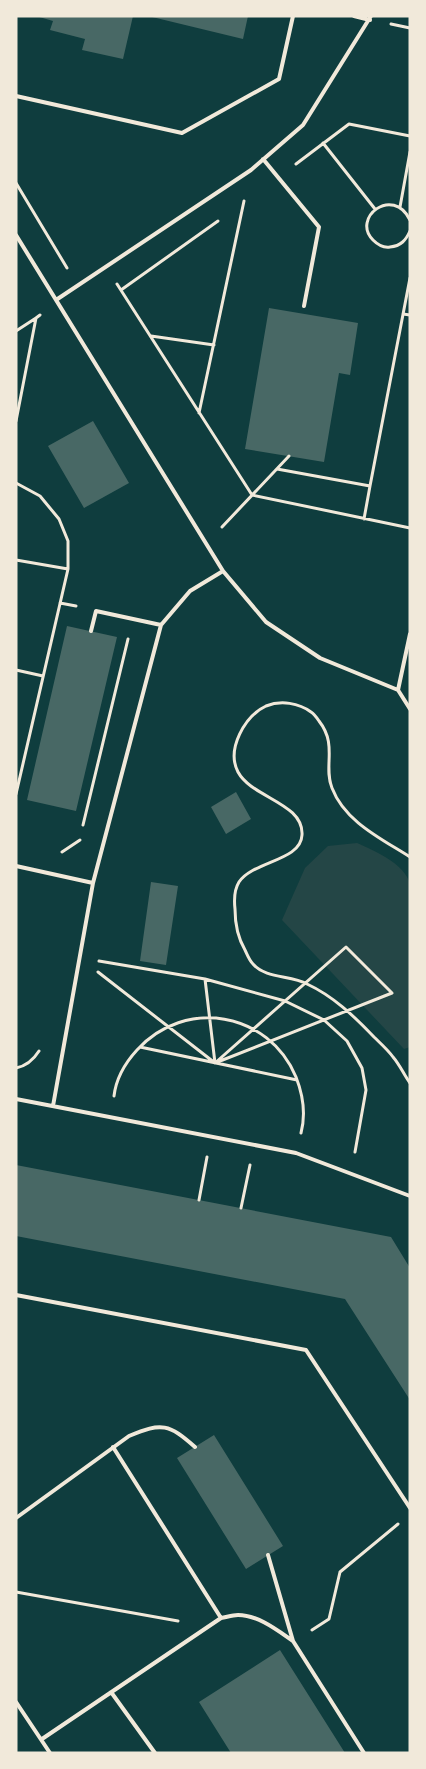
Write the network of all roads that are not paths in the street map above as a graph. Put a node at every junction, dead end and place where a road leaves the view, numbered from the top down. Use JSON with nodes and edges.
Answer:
{"nodes":[{"id":1,"x":293,"y":16,"type":"edge"},
{"id":2,"x":354,"y":16,"type":"edge"},
{"id":3,"x":371,"y":18,"type":"edge"},
{"id":4,"x":16,"y":96,"type":"edge"},
{"id":5,"x":263,"y":159,"type":"junction"},
{"id":6,"x":16,"y":235,"type":"edge"},
{"id":7,"x":56,"y":300,"type":"junction"},
{"id":8,"x":304,"y":306,"type":"dead end"},
{"id":9,"x":223,"y":571,"type":"junction"},
{"id":10,"x":161,"y":625,"type":"junction"},
{"id":11,"x":92,"y":631,"type":"dead end"},
{"id":12,"x":410,"y":634,"type":"edge"},
{"id":13,"x":398,"y":690,"type":"junction"},
{"id":14,"x":410,"y":709,"type":"edge"},
{"id":15,"x":16,"y":866,"type":"edge"},
{"id":16,"x":92,"y":884,"type":"junction"},
{"id":17,"x":16,"y":1099,"type":"edge"},
{"id":18,"x":53,"y":1106,"type":"junction"},
{"id":19,"x":410,"y":1196,"type":"edge"},
{"id":20,"x":16,"y":1295,"type":"edge"},
{"id":21,"x":113,"y":1447,"type":"junction"},
{"id":22,"x":195,"y":1447,"type":"dead end"},
{"id":23,"x":410,"y":1508,"type":"edge"},
{"id":24,"x":16,"y":1518,"type":"edge"},
{"id":25,"x":268,"y":1555,"type":"dead end"},
{"id":26,"x":221,"y":1618,"type":"junction"},
{"id":27,"x":293,"y":1641,"type":"junction"},
{"id":28,"x":111,"y":1692,"type":"junction"},
{"id":29,"x":16,"y":1702,"type":"edge"},
{"id":30,"x":42,"y":1739,"type":"junction"},
{"id":31,"x":50,"y":1753,"type":"edge"},
{"id":32,"x":155,"y":1753,"type":"edge"},
{"id":33,"x":364,"y":1753,"type":"edge"}],
"edges":[{"from":1,"to":4,"type":"lane"},
{"from":2,"to":3,"type":"lane"},
{"from":3,"to":5,"type":"lane"},
{"from":5,"to":7,"type":"lane"},
{"from":5,"to":8,"type":"lane"},
{"from":6,"to":7,"type":"lane"},
{"from":7,"to":9,"type":"lane"},
{"from":9,"to":10,"type":"lane"},
{"from":9,"to":13,"type":"lane"},
{"from":10,"to":11,"type":"lane"},
{"from":10,"to":16,"type":"lane"},
{"from":12,"to":13,"type":"lane"},
{"from":13,"to":14,"type":"lane"},
{"from":15,"to":16,"type":"lane"},
{"from":16,"to":18,"type":"lane"},
{"from":17,"to":18,"type":"lane"},
{"from":18,"to":19,"type":"lane"},
{"from":20,"to":23,"type":"lane"},
{"from":21,"to":22,"type":"lane"},
{"from":21,"to":24,"type":"lane"},
{"from":21,"to":26,"type":"lane"},
{"from":25,"to":27,"type":"lane"},
{"from":26,"to":27,"type":"lane"},
{"from":26,"to":28,"type":"lane"},
{"from":27,"to":33,"type":"lane"},
{"from":28,"to":30,"type":"lane"},
{"from":28,"to":32,"type":"lane"},
{"from":29,"to":30,"type":"lane"},
{"from":30,"to":31,"type":"lane"}]}
